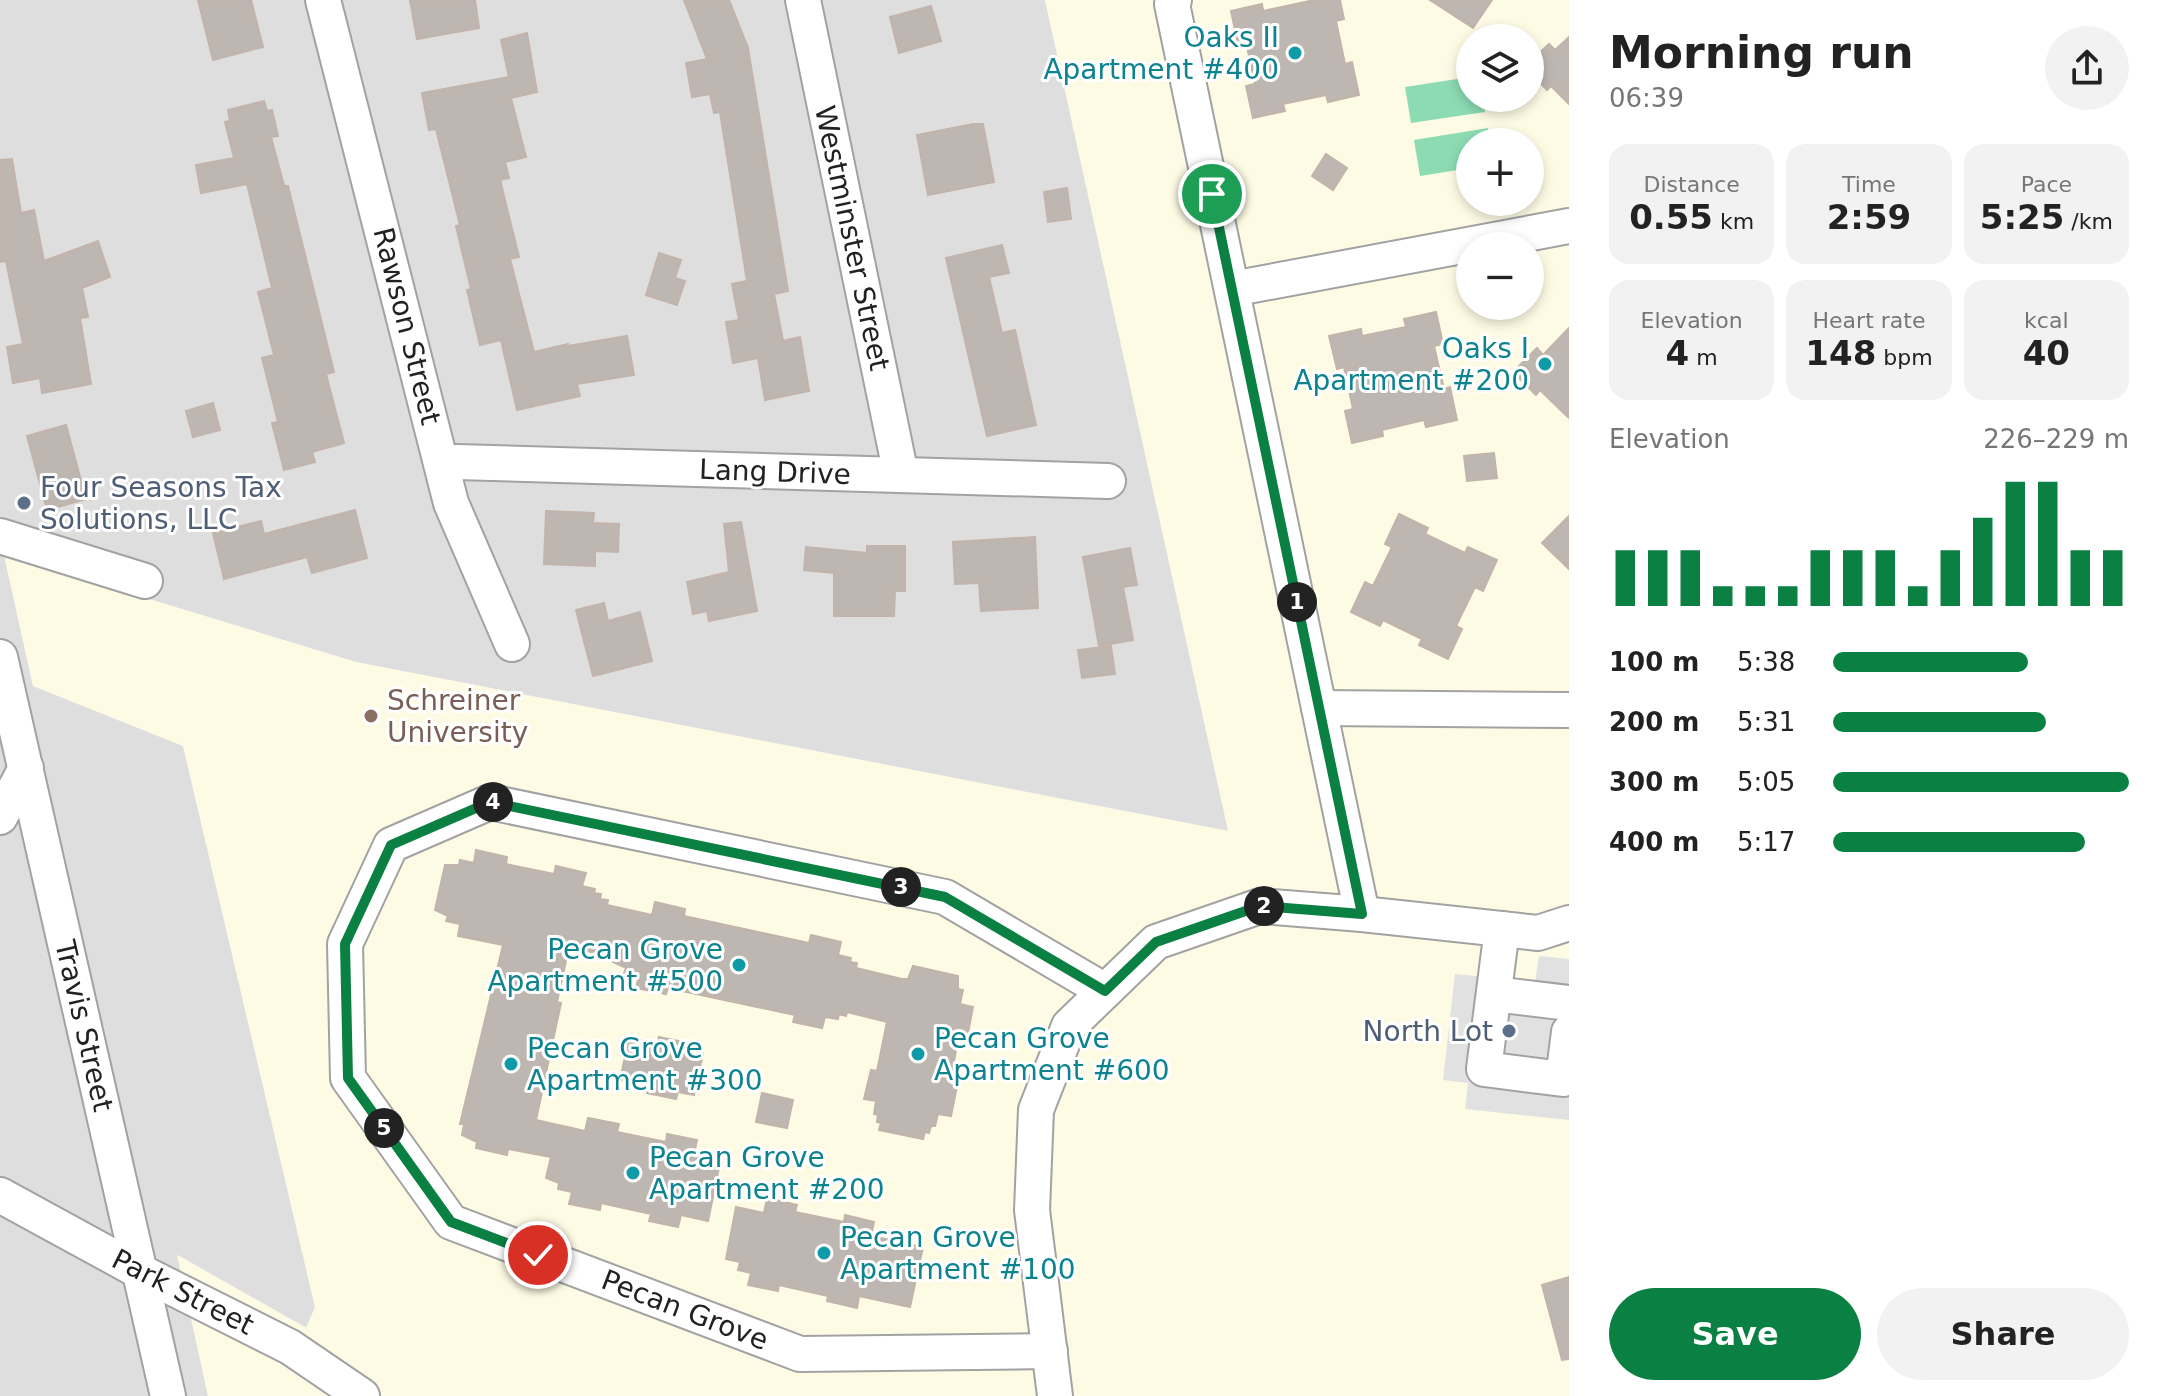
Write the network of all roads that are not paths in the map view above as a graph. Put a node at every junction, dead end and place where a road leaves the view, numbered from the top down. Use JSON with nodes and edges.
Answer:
{"nodes":[{"id":1,"x":323,"y":0,"type":"edge"},
{"id":2,"x":803,"y":0,"type":"edge"},
{"id":3,"x":1174,"y":0,"type":"edge"},
{"id":4,"x":1569,"y":226,"type":"edge"},
{"id":5,"x":1232,"y":289,"type":"junction"},
{"id":6,"x":443,"y":467,"type":"junction"},
{"id":7,"x":901,"y":475,"type":"junction"},
{"id":8,"x":1108,"y":481,"type":"dead end"},
{"id":9,"x":0,"y":536,"type":"edge"},
{"id":10,"x":145,"y":581,"type":"dead end"},
{"id":11,"x":512,"y":644,"type":"dead end"},
{"id":12,"x":0,"y":657,"type":"edge"},
{"id":13,"x":1319,"y":708,"type":"junction"},
{"id":14,"x":1569,"y":710,"type":"edge"},
{"id":15,"x":26,"y":768,"type":"junction"},
{"id":16,"x":0,"y":817,"type":"edge"},
{"id":17,"x":1362,"y":914,"type":"junction"},
{"id":18,"x":1569,"y":923,"type":"edge"},
{"id":19,"x":1502,"y":929,"type":"junction"},
{"id":20,"x":1105,"y":991,"type":"junction"},
{"id":21,"x":1494,"y":994,"type":"junction"},
{"id":22,"x":1569,"y":1003,"type":"edge"},
{"id":23,"x":1569,"y":1032,"type":"edge"},
{"id":24,"x":0,"y":1195,"type":"edge"},
{"id":25,"x":139,"y":1271,"type":"junction"},
{"id":26,"x":1050,"y":1351,"type":"junction"},
{"id":27,"x":168,"y":1396,"type":"edge"},
{"id":28,"x":362,"y":1396,"type":"edge"},
{"id":29,"x":1055,"y":1396,"type":"edge"}],
"edges":[{"from":1,"to":6,"type":"street","name":"Rawson Street"},
{"from":2,"to":7,"type":"street","name":"Westminster Street"},
{"from":3,"to":5,"type":"street"},
{"from":4,"to":5,"type":"street"},
{"from":5,"to":13,"type":"street"},
{"from":6,"to":7,"type":"street","name":"Lang Drive"},
{"from":6,"to":11,"type":"street","name":"Rawson Street"},
{"from":7,"to":8,"type":"street","name":"Lang Drive"},
{"from":9,"to":10,"type":"street"},
{"from":12,"to":15,"type":"street","name":"Travis Street"},
{"from":13,"to":14,"type":"street"},
{"from":13,"to":17,"type":"street"},
{"from":15,"to":16,"type":"street"},
{"from":15,"to":25,"type":"street","name":"Travis Street"},
{"from":17,"to":19,"type":"street"},
{"from":17,"to":20,"type":"street"},
{"from":18,"to":19,"type":"street"},
{"from":19,"to":21,"type":"street"},
{"from":20,"to":26,"type":"street"},
{"from":20,"to":26,"type":"street","name":"Pecan Grove"},
{"from":21,"to":22,"type":"street"},
{"from":21,"to":23,"type":"street"},
{"from":24,"to":25,"type":"street","name":"Park Street"},
{"from":25,"to":27,"type":"street","name":"Travis Street"},
{"from":25,"to":28,"type":"street","name":"Park Street"},
{"from":26,"to":29,"type":"street"}]}
